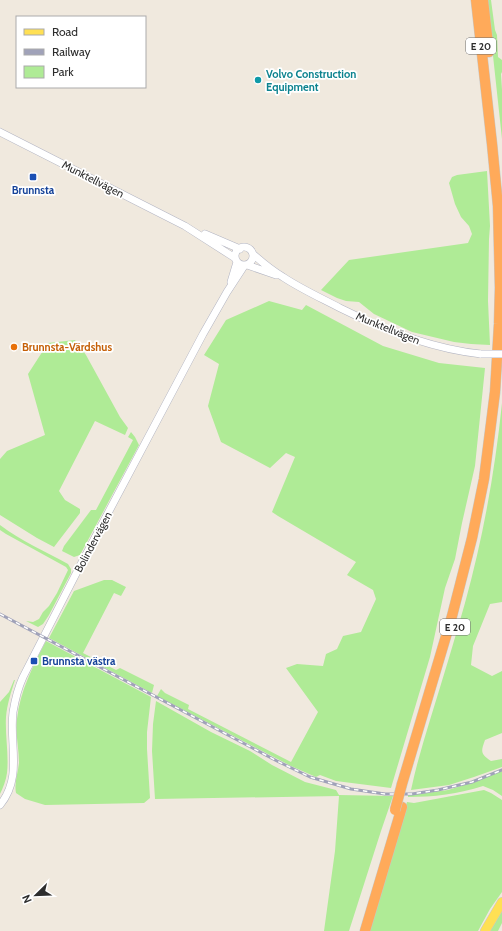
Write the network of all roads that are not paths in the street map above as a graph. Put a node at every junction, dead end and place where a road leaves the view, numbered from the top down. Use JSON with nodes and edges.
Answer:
{"nodes":[{"id":1,"x":476,"y":0,"type":"edge"},
{"id":2,"x":483,"y":0,"type":"edge"},
{"id":3,"x":0,"y":132,"type":"edge"},
{"id":4,"x":502,"y":177,"type":"edge"},
{"id":5,"x":185,"y":226,"type":"junction"},
{"id":6,"x":240,"y":249,"type":"junction"},
{"id":7,"x":254,"y":255,"type":"junction"},
{"id":8,"x":241,"y":263,"type":"junction"},
{"id":9,"x":282,"y":277,"type":"junction"},
{"id":10,"x":502,"y":354,"type":"edge"},
{"id":11,"x":502,"y":382,"type":"edge"},
{"id":12,"x":406,"y":783,"type":"junction"},
{"id":13,"x":0,"y":804,"type":"edge"},
{"id":14,"x":398,"y":808,"type":"junction"},
{"id":15,"x":502,"y":902,"type":"edge"},
{"id":16,"x":359,"y":931,"type":"edge"},
{"id":17,"x":365,"y":931,"type":"edge"},
{"id":18,"x":485,"y":931,"type":"edge"}],
"edges":[{"from":1,"to":12,"type":"highway","number":"E 20"},
{"from":2,"to":4,"type":"highway","number":"E 20"},
{"from":3,"to":5,"type":"street","name":"Munktellvägen"},
{"from":5,"to":6,"type":"street","name":"Munktellvägen"},
{"from":5,"to":8,"type":"street","name":"Munktellvägen"},
{"from":6,"to":7,"type":"street"},
{"from":6,"to":8,"type":"street"},
{"from":7,"to":8,"type":"street"},
{"from":7,"to":9,"type":"street","name":"Munktellvägen"},
{"from":8,"to":9,"type":"street","name":"Munktellvägen"},
{"from":8,"to":13,"type":"street","name":"Bolindervägen"},
{"from":9,"to":10,"type":"street","name":"Munktellvägen","bridge":true},
{"from":11,"to":12,"type":"highway","number":"E 20"},
{"from":12,"to":14,"type":"highway","number":"E 20"},
{"from":14,"to":16,"type":"highway","number":"E 20"},
{"from":14,"to":17,"type":"highway","number":"E 20"},
{"from":15,"to":18,"type":"main road"}]}
